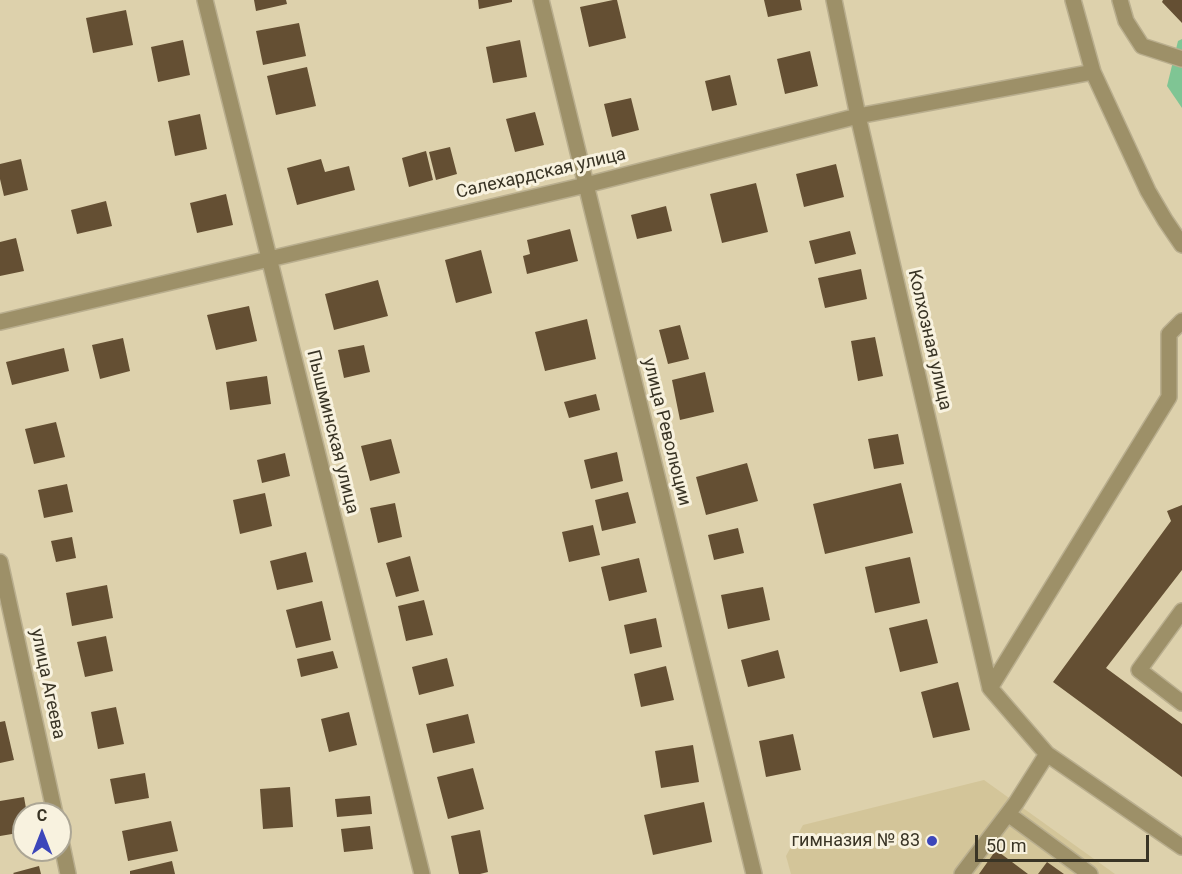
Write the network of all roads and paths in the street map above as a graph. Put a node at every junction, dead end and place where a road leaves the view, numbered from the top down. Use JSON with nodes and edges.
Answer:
{"nodes":[{"id":1,"x":204,"y":0,"type":"edge"},
{"id":2,"x":540,"y":0,"type":"edge"},
{"id":3,"x":834,"y":0,"type":"edge"},
{"id":4,"x":1073,"y":0,"type":"edge"},
{"id":5,"x":1120,"y":0,"type":"edge"},
{"id":6,"x":1182,"y":59,"type":"edge"},
{"id":7,"x":1093,"y":72,"type":"junction"},
{"id":8,"x":858,"y":116,"type":"junction"},
{"id":9,"x":586,"y":185,"type":"junction"},
{"id":10,"x":1182,"y":245,"type":"edge"},
{"id":11,"x":269,"y":258,"type":"junction"},
{"id":12,"x":0,"y":321,"type":"edge"},
{"id":13,"x":1182,"y":321,"type":"edge"},
{"id":14,"x":1175,"y":399,"type":"edge"},
{"id":15,"x":0,"y":562,"type":"edge"},
{"id":16,"x":1182,"y":611,"type":"edge"},
{"id":17,"x":990,"y":688,"type":"junction"},
{"id":18,"x":1182,"y":703,"type":"edge"},
{"id":19,"x":1047,"y":754,"type":"junction"},
{"id":20,"x":52,"y":802,"type":"edge"},
{"id":21,"x":1008,"y":814,"type":"junction"},
{"id":22,"x":1182,"y":847,"type":"edge"},
{"id":23,"x":422,"y":874,"type":"edge"},
{"id":24,"x":754,"y":874,"type":"edge"},
{"id":25,"x":962,"y":874,"type":"edge"},
{"id":26,"x":1090,"y":874,"type":"edge"}],
"edges":[{"from":1,"to":11,"type":"street","name":"Пышминская улица"},
{"from":2,"to":9,"type":"street","name":"улица Революции"},
{"from":3,"to":8,"type":"street","name":"Колхозная улица"},
{"from":4,"to":7,"type":"street"},
{"from":5,"to":6,"type":"street"},
{"from":7,"to":8,"type":"street","name":"Салехардская улица"},
{"from":7,"to":10,"type":"street"},
{"from":8,"to":9,"type":"street","name":"Салехардская улица"},
{"from":8,"to":17,"type":"street","name":"Колхозная улица"},
{"from":9,"to":11,"type":"street","name":"Салехардская улица"},
{"from":9,"to":24,"type":"street","name":"улица Революции"},
{"from":11,"to":12,"type":"street","name":"Салехардская улица"},
{"from":11,"to":23,"type":"street","name":"Пышминская улица"},
{"from":13,"to":14,"type":"street"},
{"from":14,"to":17,"type":"street"},
{"from":15,"to":20,"type":"street","name":"улица Агеева"},
{"from":16,"to":18,"type":"street"},
{"from":17,"to":19,"type":"street"},
{"from":19,"to":21,"type":"street"},
{"from":19,"to":22,"type":"street"},
{"from":21,"to":25,"type":"street"},
{"from":21,"to":26,"type":"street"}]}
